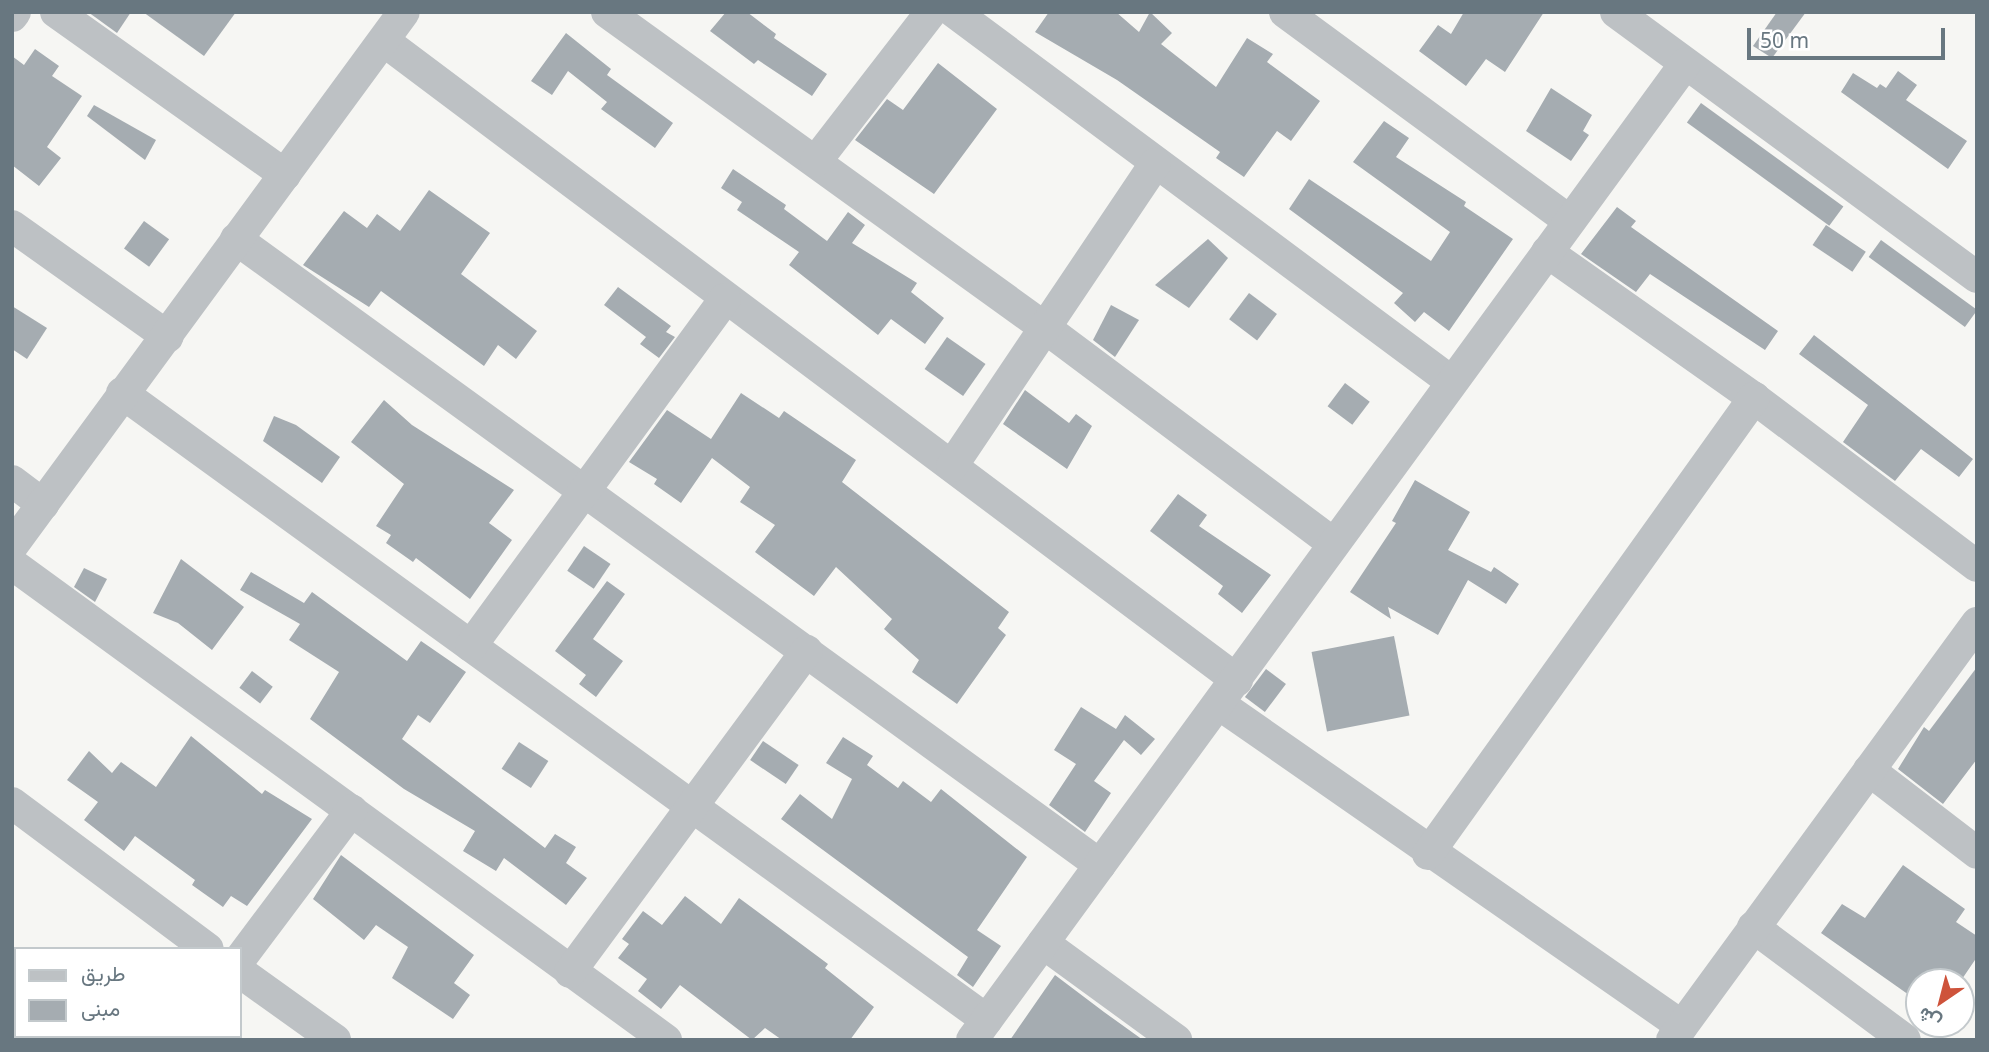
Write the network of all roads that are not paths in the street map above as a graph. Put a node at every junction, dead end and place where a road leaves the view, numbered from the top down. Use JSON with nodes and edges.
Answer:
{"nodes":[{"id":1,"x":56,"y":12,"type":"edge"},
{"id":2,"x":404,"y":12,"type":"edge"},
{"id":3,"x":607,"y":12,"type":"edge"},
{"id":4,"x":931,"y":12,"type":"edge"},
{"id":5,"x":954,"y":12,"type":"edge"},
{"id":6,"x":1285,"y":12,"type":"edge"},
{"id":7,"x":1616,"y":12,"type":"edge"},
{"id":8,"x":384,"y":41,"type":"junction"},
{"id":9,"x":1685,"y":64,"type":"junction"},
{"id":10,"x":816,"y":161,"type":"junction"},
{"id":11,"x":1156,"y":164,"type":"junction"},
{"id":12,"x":285,"y":175,"type":"junction"},
{"id":13,"x":1570,"y":220,"type":"junction"},
{"id":14,"x":12,"y":226,"type":"edge"},
{"id":15,"x":236,"y":239,"type":"junction"},
{"id":16,"x":1547,"y":252,"type":"junction"},
{"id":17,"x":1977,"y":277,"type":"edge"},
{"id":18,"x":725,"y":299,"type":"junction"},
{"id":19,"x":1048,"y":330,"type":"junction"},
{"id":20,"x":168,"y":337,"type":"junction"},
{"id":21,"x":1452,"y":382,"type":"junction"},
{"id":22,"x":122,"y":393,"type":"junction"},
{"id":23,"x":1754,"y":398,"type":"junction"},
{"id":24,"x":952,"y":466,"type":"junction"},
{"id":25,"x":12,"y":481,"type":"edge"},
{"id":26,"x":584,"y":487,"type":"junction"},
{"id":27,"x":43,"y":504,"type":"junction"},
{"id":28,"x":1334,"y":544,"type":"junction"},
{"id":29,"x":12,"y":547,"type":"edge"},
{"id":30,"x":12,"y":564,"type":"edge"},
{"id":31,"x":1977,"y":566,"type":"edge"},
{"id":32,"x":1977,"y":623,"type":"edge"},
{"id":33,"x":471,"y":646,"type":"junction"},
{"id":34,"x":807,"y":651,"type":"junction"},
{"id":35,"x":1228,"y":692,"type":"junction"},
{"id":36,"x":1869,"y":770,"type":"junction"},
{"id":37,"x":12,"y":803,"type":"edge"},
{"id":38,"x":692,"y":804,"type":"junction"},
{"id":39,"x":352,"y":810,"type":"junction"},
{"id":40,"x":1428,"y":853,"type":"junction"},
{"id":41,"x":1977,"y":853,"type":"edge"},
{"id":42,"x":1100,"y":865,"type":"junction"},
{"id":43,"x":1753,"y":927,"type":"junction"},
{"id":44,"x":1043,"y":943,"type":"junction"},
{"id":45,"x":205,"y":947,"type":"edge"},
{"id":46,"x":242,"y":956,"type":"edge"},
{"id":47,"x":570,"y":972,"type":"junction"},
{"id":48,"x":242,"y":973,"type":"edge"},
{"id":49,"x":980,"y":1030,"type":"edge"},
{"id":50,"x":1677,"y":1033,"type":"edge"},
{"id":51,"x":335,"y":1040,"type":"edge"},
{"id":52,"x":666,"y":1040,"type":"edge"},
{"id":53,"x":1176,"y":1040,"type":"edge"},
{"id":54,"x":1905,"y":1040,"type":"edge"}],
"edges":[{"from":1,"to":12,"type":"street"},
{"from":2,"to":8,"type":"street"},
{"from":3,"to":10,"type":"street"},
{"from":4,"to":10,"type":"street"},
{"from":5,"to":11,"type":"street"},
{"from":6,"to":13,"type":"street"},
{"from":7,"to":9,"type":"street"},
{"from":8,"to":12,"type":"street"},
{"from":8,"to":18,"type":"street"},
{"from":9,"to":13,"type":"street"},
{"from":9,"to":17,"type":"street"},
{"from":10,"to":19,"type":"street"},
{"from":11,"to":19,"type":"street"},
{"from":11,"to":21,"type":"street"},
{"from":12,"to":15,"type":"street"},
{"from":13,"to":16,"type":"street"},
{"from":14,"to":20,"type":"street"},
{"from":15,"to":20,"type":"street"},
{"from":15,"to":26,"type":"street"},
{"from":16,"to":21,"type":"street"},
{"from":16,"to":23,"type":"street"},
{"from":18,"to":24,"type":"street"},
{"from":18,"to":26,"type":"street"},
{"from":19,"to":24,"type":"street"},
{"from":19,"to":28,"type":"street"},
{"from":20,"to":22,"type":"street"},
{"from":21,"to":28,"type":"street"},
{"from":22,"to":27,"type":"street"},
{"from":22,"to":33,"type":"street"},
{"from":23,"to":31,"type":"street"},
{"from":23,"to":40,"type":"street"},
{"from":24,"to":35,"type":"street"},
{"from":25,"to":27,"type":"street"},
{"from":26,"to":33,"type":"street"},
{"from":26,"to":34,"type":"street"},
{"from":27,"to":29,"type":"street"},
{"from":28,"to":35,"type":"street"},
{"from":30,"to":39,"type":"street"},
{"from":32,"to":36,"type":"street"},
{"from":33,"to":38,"type":"street"},
{"from":34,"to":38,"type":"street"},
{"from":34,"to":42,"type":"street"},
{"from":35,"to":40,"type":"street"},
{"from":35,"to":42,"type":"street"},
{"from":36,"to":41,"type":"street"},
{"from":36,"to":43,"type":"street"},
{"from":37,"to":45,"type":"street"},
{"from":38,"to":47,"type":"street"},
{"from":38,"to":49,"type":"street"},
{"from":39,"to":46,"type":"street"},
{"from":39,"to":47,"type":"street"},
{"from":40,"to":50,"type":"street"},
{"from":42,"to":44,"type":"street"},
{"from":43,"to":50,"type":"street"},
{"from":43,"to":54,"type":"street"},
{"from":44,"to":49,"type":"street"},
{"from":44,"to":53,"type":"street"},
{"from":47,"to":52,"type":"street"},
{"from":48,"to":51,"type":"street"}]}
